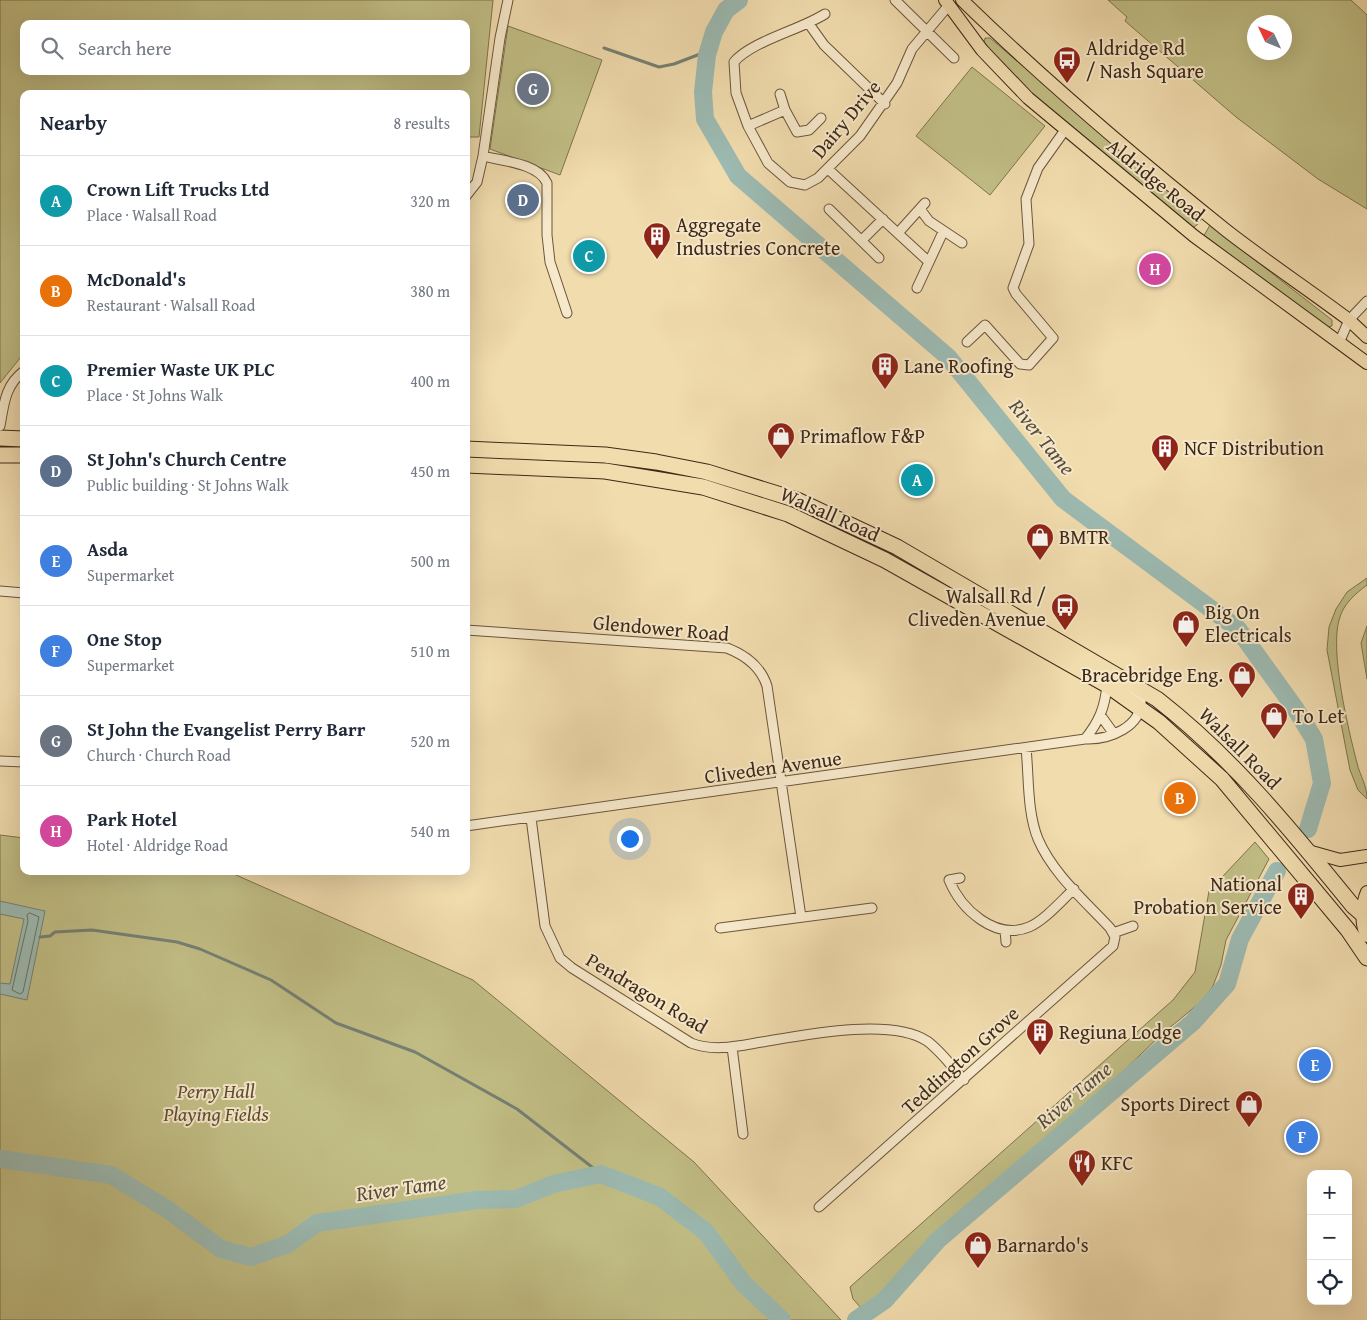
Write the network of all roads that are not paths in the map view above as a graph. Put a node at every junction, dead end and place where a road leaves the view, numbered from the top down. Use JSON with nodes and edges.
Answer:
{"nodes":[{"id":1,"x":508,"y":0,"type":"edge"},
{"id":2,"x":895,"y":0,"type":"edge"},
{"id":3,"x":962,"y":0,"type":"edge"},
{"id":4,"x":947,"y":3,"type":"edge"},
{"id":5,"x":826,"y":14,"type":"dead end"},
{"id":6,"x":986,"y":23,"type":"junction"},
{"id":7,"x":809,"y":24,"type":"junction"},
{"id":8,"x":926,"y":30,"type":"junction"},
{"id":9,"x":972,"y":38,"type":"junction"},
{"id":10,"x":954,"y":58,"type":"dead end"},
{"id":11,"x":780,"y":94,"type":"dead end"},
{"id":12,"x":885,"y":104,"type":"junction"},
{"id":13,"x":785,"y":110,"type":"junction"},
{"id":14,"x":821,"y":118,"type":"dead end"},
{"id":15,"x":748,"y":126,"type":"junction"},
{"id":16,"x":1065,"y":130,"type":"junction"},
{"id":17,"x":483,"y":156,"type":"junction"},
{"id":18,"x":828,"y":169,"type":"junction"},
{"id":19,"x":470,"y":191,"type":"edge"},
{"id":20,"x":830,"y":210,"type":"dead end"},
{"id":21,"x":883,"y":219,"type":"junction"},
{"id":22,"x":944,"y":232,"type":"junction"},
{"id":23,"x":898,"y":233,"type":"junction"},
{"id":24,"x":862,"y":240,"type":"junction"},
{"id":25,"x":962,"y":243,"type":"dead end"},
{"id":26,"x":879,"y":258,"type":"dead end"},
{"id":27,"x":929,"y":262,"type":"junction"},
{"id":28,"x":917,"y":288,"type":"dead end"},
{"id":29,"x":1367,"y":301,"type":"edge"},
{"id":30,"x":567,"y":313,"type":"dead end"},
{"id":31,"x":1349,"y":320,"type":"junction"},
{"id":32,"x":1367,"y":337,"type":"edge"},
{"id":33,"x":967,"y":342,"type":"dead end"},
{"id":34,"x":1338,"y":343,"type":"junction"},
{"id":35,"x":1367,"y":363,"type":"edge"},
{"id":36,"x":20,"y":374,"type":"edge"},
{"id":37,"x":0,"y":426,"type":"edge"},
{"id":38,"x":0,"y":438,"type":"edge"},
{"id":39,"x":20,"y":439,"type":"edge"},
{"id":40,"x":470,"y":449,"type":"edge"},
{"id":41,"x":0,"y":455,"type":"edge"},
{"id":42,"x":20,"y":455,"type":"edge"},
{"id":43,"x":470,"y":465,"type":"edge"},
{"id":44,"x":0,"y":591,"type":"edge"},
{"id":45,"x":20,"y":593,"type":"edge"},
{"id":46,"x":470,"y":630,"type":"edge"},
{"id":47,"x":1062,"y":642,"type":"junction"},
{"id":48,"x":1107,"y":685,"type":"junction"},
{"id":49,"x":1142,"y":710,"type":"junction"},
{"id":50,"x":1100,"y":716,"type":"junction"},
{"id":51,"x":1114,"y":734,"type":"junction"},
{"id":52,"x":1085,"y":739,"type":"junction"},
{"id":53,"x":1026,"y":748,"type":"junction"},
{"id":54,"x":0,"y":761,"type":"edge"},
{"id":55,"x":20,"y":762,"type":"edge"},
{"id":56,"x":782,"y":783,"type":"junction"},
{"id":57,"x":531,"y":818,"type":"junction"},
{"id":58,"x":470,"y":826,"type":"edge"},
{"id":59,"x":1308,"y":851,"type":"junction"},
{"id":60,"x":1367,"y":856,"type":"edge"},
{"id":61,"x":960,"y":878,"type":"dead end"},
{"id":62,"x":1074,"y":889,"type":"junction"},
{"id":63,"x":1367,"y":892,"type":"edge"},
{"id":64,"x":872,"y":908,"type":"dead end"},
{"id":65,"x":1366,"y":914,"type":"edge"},
{"id":66,"x":801,"y":917,"type":"junction"},
{"id":67,"x":1133,"y":926,"type":"dead end"},
{"id":68,"x":720,"y":928,"type":"dead end"},
{"id":69,"x":1005,"y":930,"type":"junction"},
{"id":70,"x":1348,"y":930,"type":"junction"},
{"id":71,"x":1113,"y":933,"type":"junction"},
{"id":72,"x":1367,"y":936,"type":"edge"},
{"id":73,"x":1006,"y":942,"type":"dead end"},
{"id":74,"x":1367,"y":958,"type":"edge"},
{"id":75,"x":732,"y":1047,"type":"junction"},
{"id":76,"x":964,"y":1080,"type":"junction"},
{"id":77,"x":742,"y":1134,"type":"dead end"},
{"id":78,"x":819,"y":1207,"type":"dead end"}],
"edges":[{"from":1,"to":17,"type":"street"},
{"from":2,"to":8,"type":"street"},
{"from":3,"to":6,"type":"main road","name":"Aldridge Road"},
{"from":4,"to":8,"type":"street","name":"Dairy Drive"},
{"from":4,"to":9,"type":"main road","name":"Aldridge Road"},
{"from":5,"to":7,"type":"street","name":"Dairy Drive"},
{"from":6,"to":9,"type":"main road"},
{"from":6,"to":31,"type":"main road","name":"Aldridge Road"},
{"from":7,"to":12,"type":"street"},
{"from":7,"to":15,"type":"street","name":"Dairy Drive"},
{"from":8,"to":10,"type":"street"},
{"from":8,"to":12,"type":"street","name":"Dairy Drive"},
{"from":9,"to":16,"type":"main road","name":"Aldridge Road"},
{"from":11,"to":13,"type":"street"},
{"from":12,"to":18,"type":"street","name":"Dairy Drive"},
{"from":13,"to":14,"type":"street"},
{"from":13,"to":15,"type":"street"},
{"from":15,"to":18,"type":"street","name":"Dairy Drive"},
{"from":16,"to":33,"type":"street"},
{"from":16,"to":34,"type":"main road","name":"Aldridge Road"},
{"from":17,"to":19,"type":"street"},
{"from":17,"to":30,"type":"street"},
{"from":18,"to":21,"type":"street"},
{"from":20,"to":24,"type":"street"},
{"from":21,"to":23,"type":"street"},
{"from":21,"to":24,"type":"street"},
{"from":22,"to":23,"type":"street"},
{"from":22,"to":25,"type":"street"},
{"from":22,"to":27,"type":"street"},
{"from":23,"to":27,"type":"street"},
{"from":24,"to":26,"type":"street"},
{"from":27,"to":28,"type":"street"},
{"from":29,"to":31,"type":"street"},
{"from":31,"to":32,"type":"main road","name":"Aldridge Road"},
{"from":31,"to":34,"type":"street"},
{"from":34,"to":35,"type":"main road","name":"Aldridge Road"},
{"from":36,"to":37,"type":"street"},
{"from":38,"to":39,"type":"highway"},
{"from":40,"to":47,"type":"highway","name":"Walsall Road"},
{"from":41,"to":42,"type":"highway"},
{"from":43,"to":48,"type":"highway","name":"Walsall Road"},
{"from":44,"to":45,"type":"street"},
{"from":46,"to":56,"type":"street","name":"Glendower Road"},
{"from":47,"to":49,"type":"street","name":"Walsall Road"},
{"from":47,"to":59,"type":"highway","name":"Walsall Road"},
{"from":48,"to":49,"type":"highway","name":"Walsall Road"},
{"from":48,"to":50,"type":"street"},
{"from":49,"to":51,"type":"street","name":"Cliveden Avenue"},
{"from":49,"to":70,"type":"highway","name":"Walsall Road"},
{"from":50,"to":51,"type":"street"},
{"from":50,"to":52,"type":"street"},
{"from":51,"to":52,"type":"street","name":"Cliveden Avenue"},
{"from":52,"to":53,"type":"street","name":"Cliveden Avenue"},
{"from":53,"to":56,"type":"street","name":"Cliveden Avenue"},
{"from":53,"to":62,"type":"street"},
{"from":54,"to":55,"type":"street"},
{"from":56,"to":57,"type":"street","name":"Cliveden Avenue"},
{"from":56,"to":66,"type":"street","name":"Glendower Road"},
{"from":57,"to":58,"type":"street","name":"Cliveden Avenue"},
{"from":57,"to":75,"type":"street","name":"Pendragon Road"},
{"from":59,"to":60,"type":"main road"},
{"from":59,"to":65,"type":"highway","name":"Walsall Road"},
{"from":61,"to":69,"type":"street"},
{"from":62,"to":69,"type":"street"},
{"from":62,"to":71,"type":"street"},
{"from":63,"to":65,"type":"main road"},
{"from":64,"to":66,"type":"street"},
{"from":65,"to":70,"type":"main road"},
{"from":65,"to":72,"type":"main road"},
{"from":66,"to":68,"type":"street"},
{"from":67,"to":71,"type":"street"},
{"from":69,"to":73,"type":"street"},
{"from":70,"to":74,"type":"highway","name":"Walsall Road"},
{"from":71,"to":76,"type":"street","name":"Teddington Grove"},
{"from":75,"to":76,"type":"street","name":"Pendragon Road"},
{"from":75,"to":77,"type":"street"},
{"from":76,"to":78,"type":"street","name":"Teddington Grove"}]}
